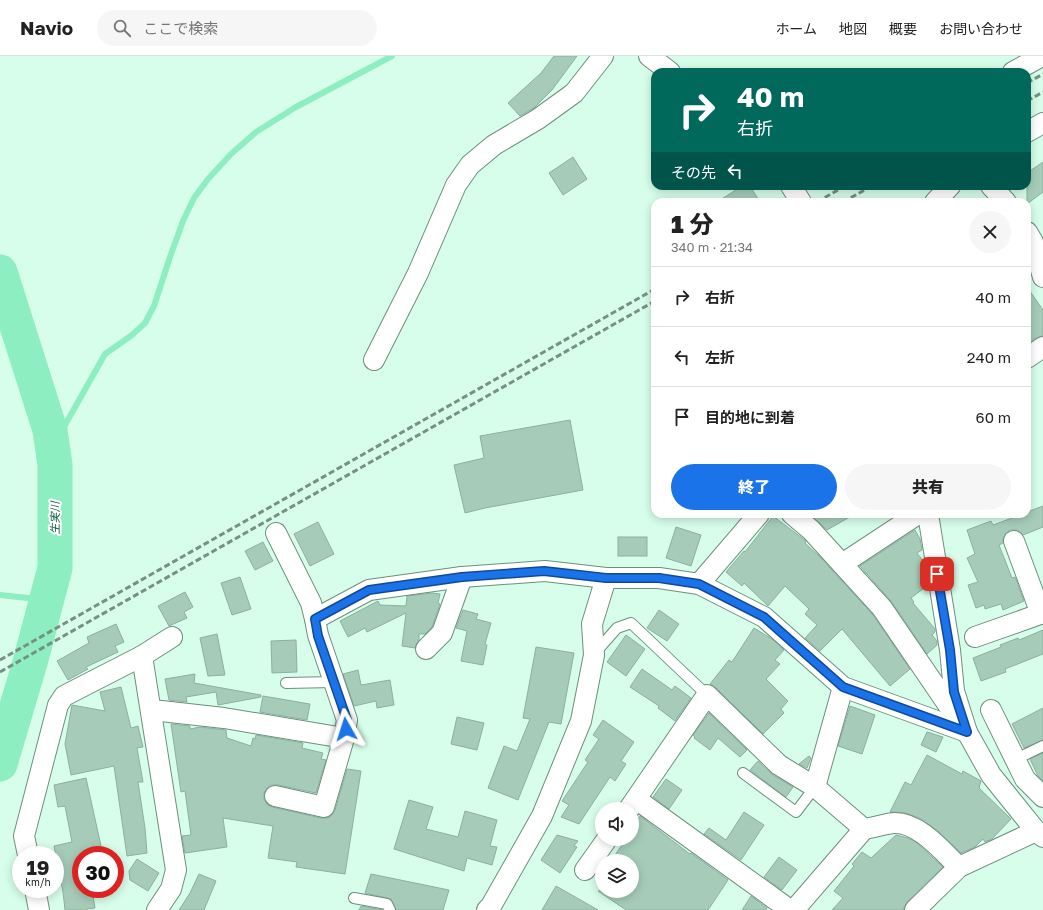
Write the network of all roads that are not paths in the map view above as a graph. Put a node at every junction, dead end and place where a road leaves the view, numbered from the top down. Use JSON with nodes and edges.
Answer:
{"nodes":[{"id":1,"x":603,"y":56,"type":"edge"},
{"id":2,"x":649,"y":56,"type":"edge"},
{"id":3,"x":1042,"y":56,"type":"edge"},
{"id":4,"x":665,"y":68,"type":"edge"},
{"id":5,"x":1020,"y":68,"type":"edge"},
{"id":6,"x":1043,"y":123,"type":"edge"},
{"id":7,"x":1031,"y":130,"type":"edge"},
{"id":8,"x":946,"y":190,"type":"edge"},
{"id":9,"x":995,"y":190,"type":"edge"},
{"id":10,"x":939,"y":198,"type":"edge"},
{"id":11,"x":1002,"y":198,"type":"edge"},
{"id":12,"x":1031,"y":239,"type":"edge"},
{"id":13,"x":1043,"y":277,"type":"edge"},
{"id":14,"x":1043,"y":347,"type":"edge"},
{"id":15,"x":1031,"y":355,"type":"edge"},
{"id":16,"x":374,"y":360,"type":"dead end"},
{"id":17,"x":756,"y":518,"type":"edge"},
{"id":18,"x":797,"y":518,"type":"edge"},
{"id":19,"x":912,"y":518,"type":"edge"},
{"id":20,"x":929,"y":518,"type":"edge"},
{"id":21,"x":276,"y":533,"type":"dead end"},
{"id":22,"x":1014,"y":541,"type":"dead end"},
{"id":23,"x":842,"y":564,"type":"junction"},
{"id":24,"x":462,"y":577,"type":"junction"},
{"id":25,"x":606,"y":578,"type":"junction"},
{"id":26,"x":699,"y":584,"type":"junction"},
{"id":27,"x":1042,"y":614,"type":"edge"},
{"id":28,"x":315,"y":619,"type":"junction"},
{"id":29,"x":172,"y":637,"type":"dead end"},
{"id":30,"x":975,"y":637,"type":"dead end"},
{"id":31,"x":426,"y":649,"type":"dead end"},
{"id":32,"x":594,"y":655,"type":"junction"},
{"id":33,"x":142,"y":656,"type":"junction"},
{"id":34,"x":286,"y":682,"type":"dead end"},
{"id":35,"x":334,"y":682,"type":"junction"},
{"id":36,"x":843,"y":687,"type":"junction"},
{"id":37,"x":707,"y":695,"type":"junction"},
{"id":38,"x":152,"y":710,"type":"junction"},
{"id":39,"x":991,"y":710,"type":"dead end"},
{"id":40,"x":967,"y":732,"type":"junction"},
{"id":41,"x":344,"y":738,"type":"junction"},
{"id":42,"x":1043,"y":746,"type":"edge"},
{"id":43,"x":1016,"y":760,"type":"junction"},
{"id":44,"x":743,"y":773,"type":"dead end"},
{"id":45,"x":815,"y":787,"type":"junction"},
{"id":46,"x":275,"y":796,"type":"dead end"},
{"id":47,"x":1043,"y":797,"type":"edge"},
{"id":48,"x":633,"y":802,"type":"edge"},
{"id":49,"x":639,"y":809,"type":"edge"},
{"id":50,"x":864,"y":830,"type":"junction"},
{"id":51,"x":1040,"y":834,"type":"edge"},
{"id":52,"x":26,"y":846,"type":"edge"},
{"id":53,"x":602,"y":846,"type":"edge"},
{"id":54,"x":959,"y":868,"type":"junction"},
{"id":55,"x":585,"y":870,"type":"dead end"},
{"id":56,"x":37,"y":898,"type":"edge"},
{"id":57,"x":354,"y":898,"type":"dead end"},
{"id":58,"x":787,"y":909,"type":"edge"},
{"id":59,"x":39,"y":910,"type":"edge"},
{"id":60,"x":157,"y":910,"type":"edge"},
{"id":61,"x":390,"y":910,"type":"edge"},
{"id":62,"x":487,"y":910,"type":"edge"},
{"id":63,"x":915,"y":910,"type":"edge"}],
"edges":[{"from":1,"to":16,"type":"street"},
{"from":2,"to":4,"type":"street"},
{"from":3,"to":5,"type":"street"},
{"from":6,"to":7,"type":"street"},
{"from":8,"to":10,"type":"street"},
{"from":9,"to":11,"type":"street"},
{"from":12,"to":13,"type":"street"},
{"from":14,"to":15,"type":"street"},
{"from":17,"to":26,"type":"street"},
{"from":18,"to":23,"type":"street"},
{"from":19,"to":23,"type":"street"},
{"from":20,"to":40,"type":"street"},
{"from":21,"to":28,"type":"street"},
{"from":22,"to":27,"type":"street"},
{"from":23,"to":40,"type":"street"},
{"from":24,"to":25,"type":"street"},
{"from":24,"to":28,"type":"street"},
{"from":24,"to":31,"type":"street"},
{"from":25,"to":26,"type":"street"},
{"from":25,"to":32,"type":"street"},
{"from":26,"to":36,"type":"street"},
{"from":27,"to":30,"type":"street"},
{"from":28,"to":35,"type":"street"},
{"from":29,"to":33,"type":"street"},
{"from":32,"to":37,"type":"lane"},
{"from":32,"to":62,"type":"street"},
{"from":33,"to":38,"type":"street"},
{"from":33,"to":52,"type":"street"},
{"from":34,"to":35,"type":"lane"},
{"from":35,"to":41,"type":"street"},
{"from":36,"to":40,"type":"street"},
{"from":36,"to":45,"type":"street"},
{"from":37,"to":45,"type":"street"},
{"from":37,"to":48,"type":"street"},
{"from":38,"to":41,"type":"street"},
{"from":38,"to":60,"type":"street"},
{"from":39,"to":43,"type":"street"},
{"from":40,"to":51,"type":"street"},
{"from":41,"to":46,"type":"street"},
{"from":42,"to":43,"type":"lane"},
{"from":43,"to":47,"type":"street"},
{"from":44,"to":45,"type":"lane"},
{"from":45,"to":50,"type":"street"},
{"from":49,"to":58,"type":"street"},
{"from":50,"to":54,"type":"street"},
{"from":50,"to":58,"type":"street"},
{"from":51,"to":54,"type":"street"},
{"from":53,"to":55,"type":"street"},
{"from":54,"to":63,"type":"street"},
{"from":56,"to":59,"type":"street"},
{"from":57,"to":61,"type":"lane"}]}
